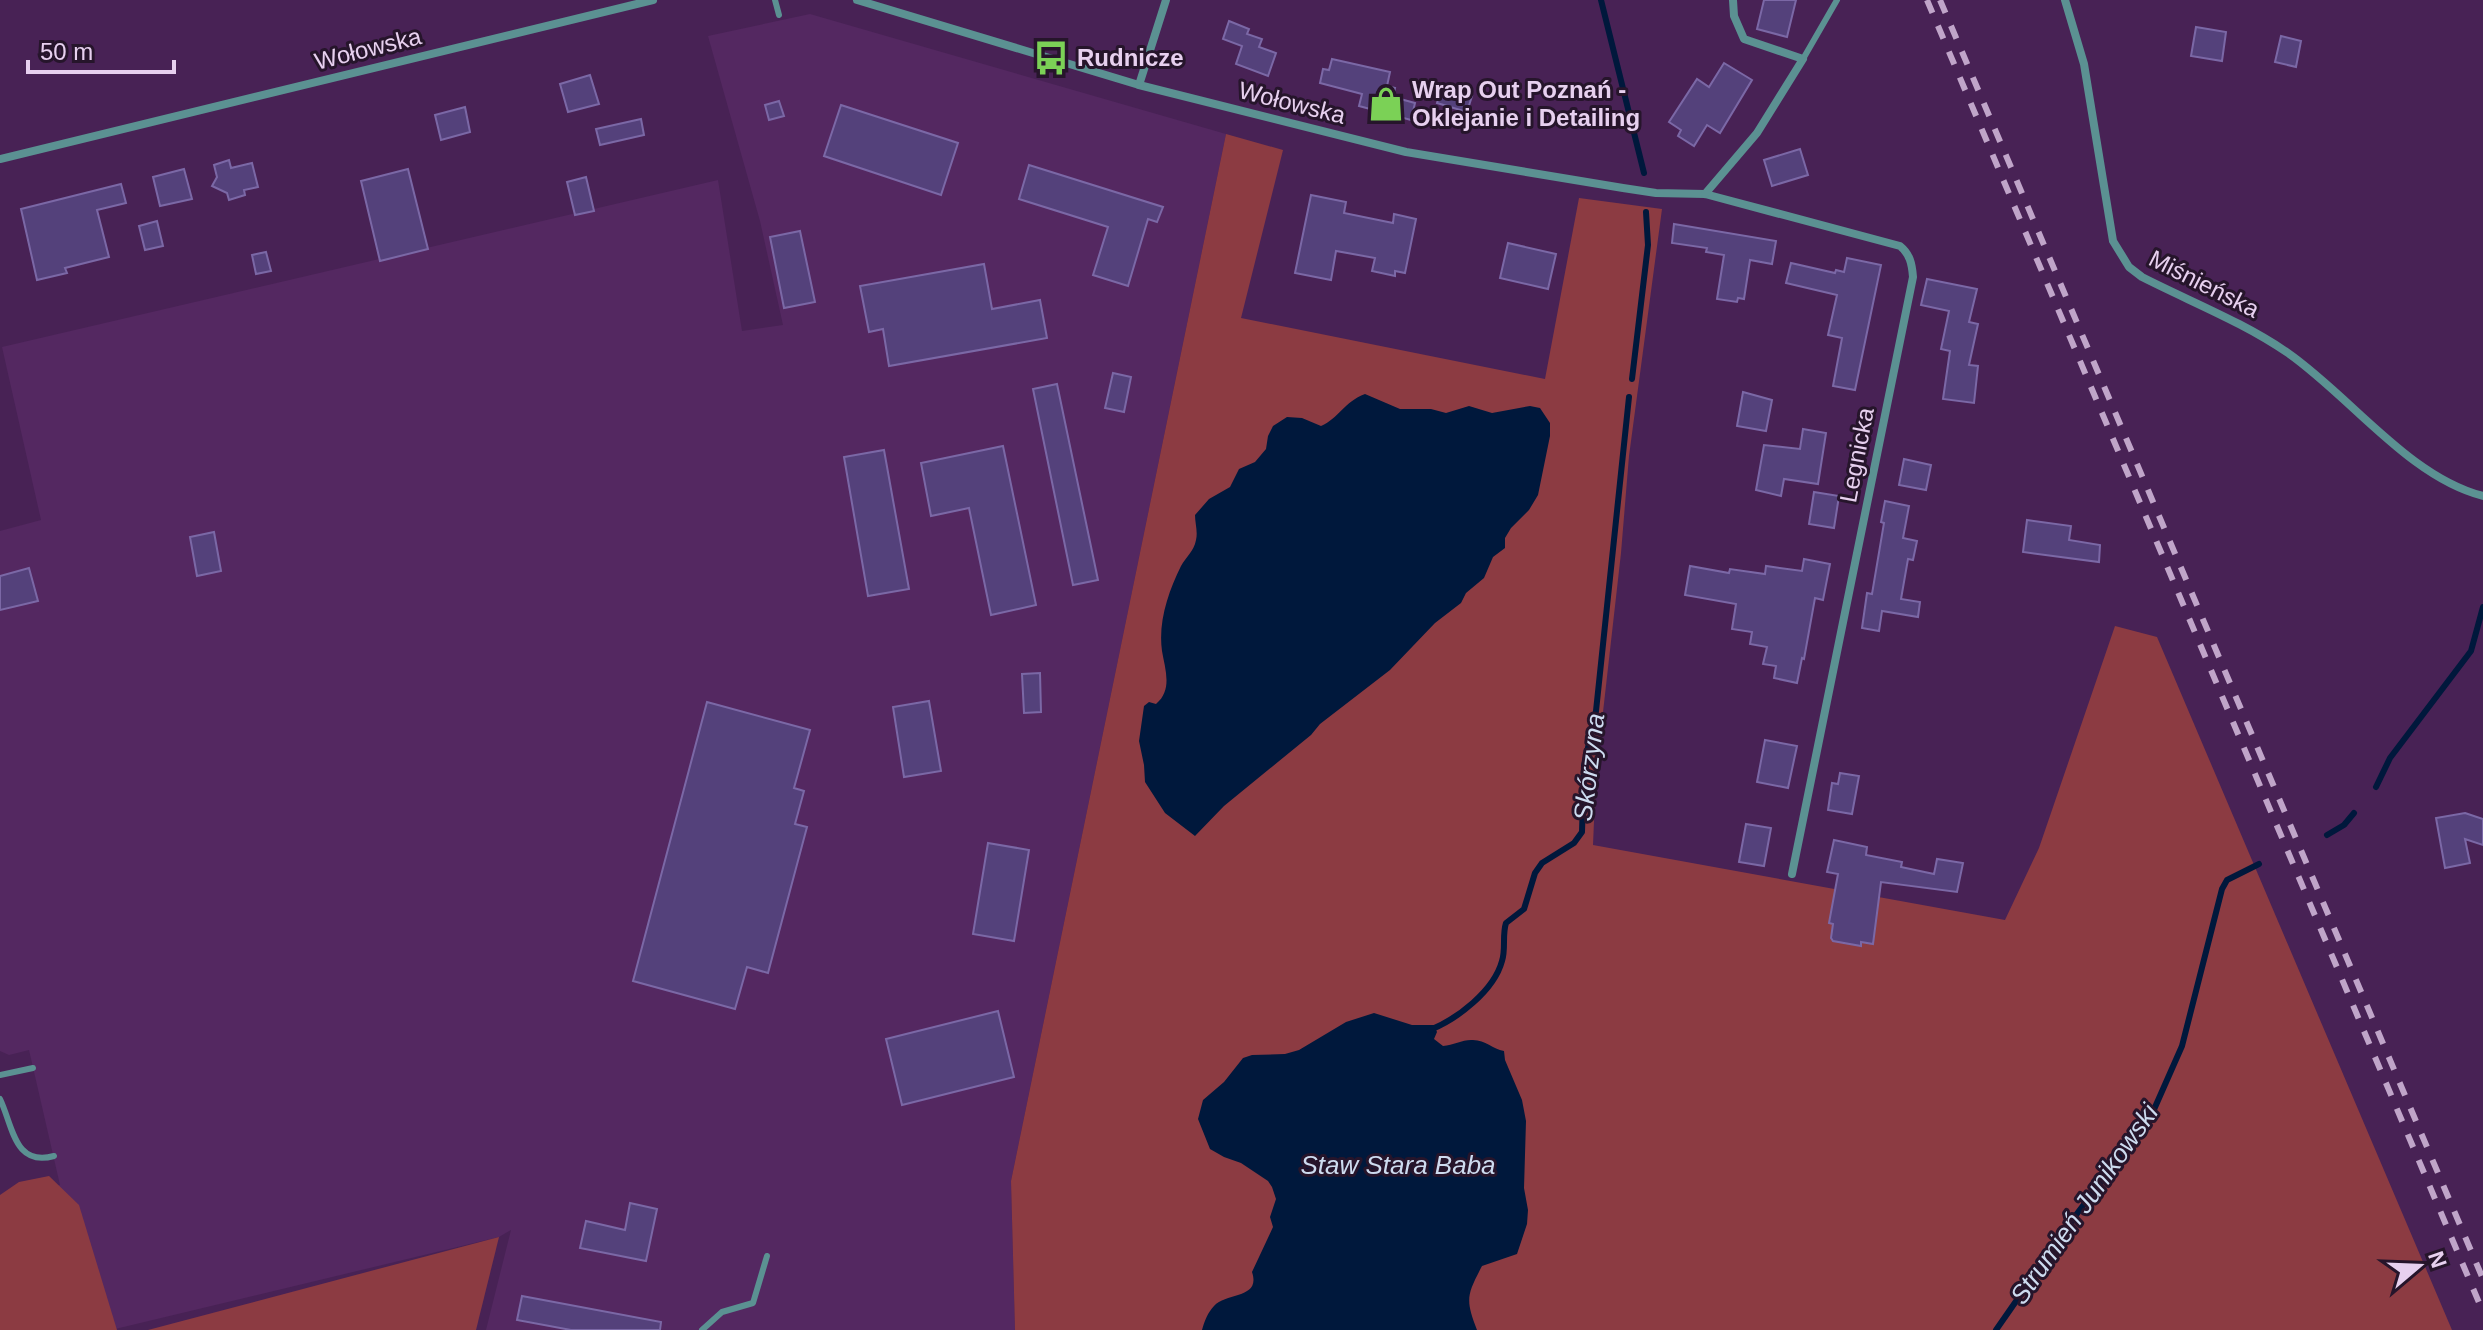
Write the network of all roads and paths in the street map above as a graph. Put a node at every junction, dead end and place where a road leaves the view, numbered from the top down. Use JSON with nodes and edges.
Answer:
{"nodes":[{"id":1,"x":653,"y":0,"type":"edge"},
{"id":2,"x":775,"y":0,"type":"edge"},
{"id":3,"x":857,"y":0,"type":"edge"},
{"id":4,"x":1166,"y":0,"type":"edge"},
{"id":5,"x":1733,"y":0,"type":"edge"},
{"id":6,"x":1837,"y":0,"type":"edge"},
{"id":7,"x":2065,"y":0,"type":"edge"},
{"id":8,"x":779,"y":15,"type":"dead end"},
{"id":9,"x":1803,"y":59,"type":"junction"},
{"id":10,"x":1139,"y":85,"type":"junction"},
{"id":11,"x":0,"y":159,"type":"edge"},
{"id":12,"x":1705,"y":194,"type":"junction"},
{"id":13,"x":2483,"y":496,"type":"edge"},
{"id":14,"x":1792,"y":874,"type":"dead end"},
{"id":15,"x":33,"y":1068,"type":"dead end"},
{"id":16,"x":0,"y":1075,"type":"edge"},
{"id":17,"x":0,"y":1099,"type":"edge"},
{"id":18,"x":54,"y":1156,"type":"dead end"},
{"id":19,"x":767,"y":1256,"type":"dead end"},
{"id":20,"x":702,"y":1330,"type":"edge"}],
"edges":[{"from":1,"to":11,"type":"street","name":"Wołowska"},
{"from":2,"to":8,"type":"lane"},
{"from":3,"to":10,"type":"street","name":"Wołowska"},
{"from":4,"to":10,"type":"street"},
{"from":5,"to":9,"type":"street"},
{"from":6,"to":9,"type":"lane"},
{"from":7,"to":13,"type":"street","name":"Miśnieńska"},
{"from":9,"to":12,"type":"street"},
{"from":10,"to":12,"type":"street","name":"Wołowska"},
{"from":12,"to":14,"type":"street","name":"Legnicka"},
{"from":15,"to":16,"type":"lane"},
{"from":17,"to":18,"type":"lane"},
{"from":19,"to":20,"type":"lane"}]}
